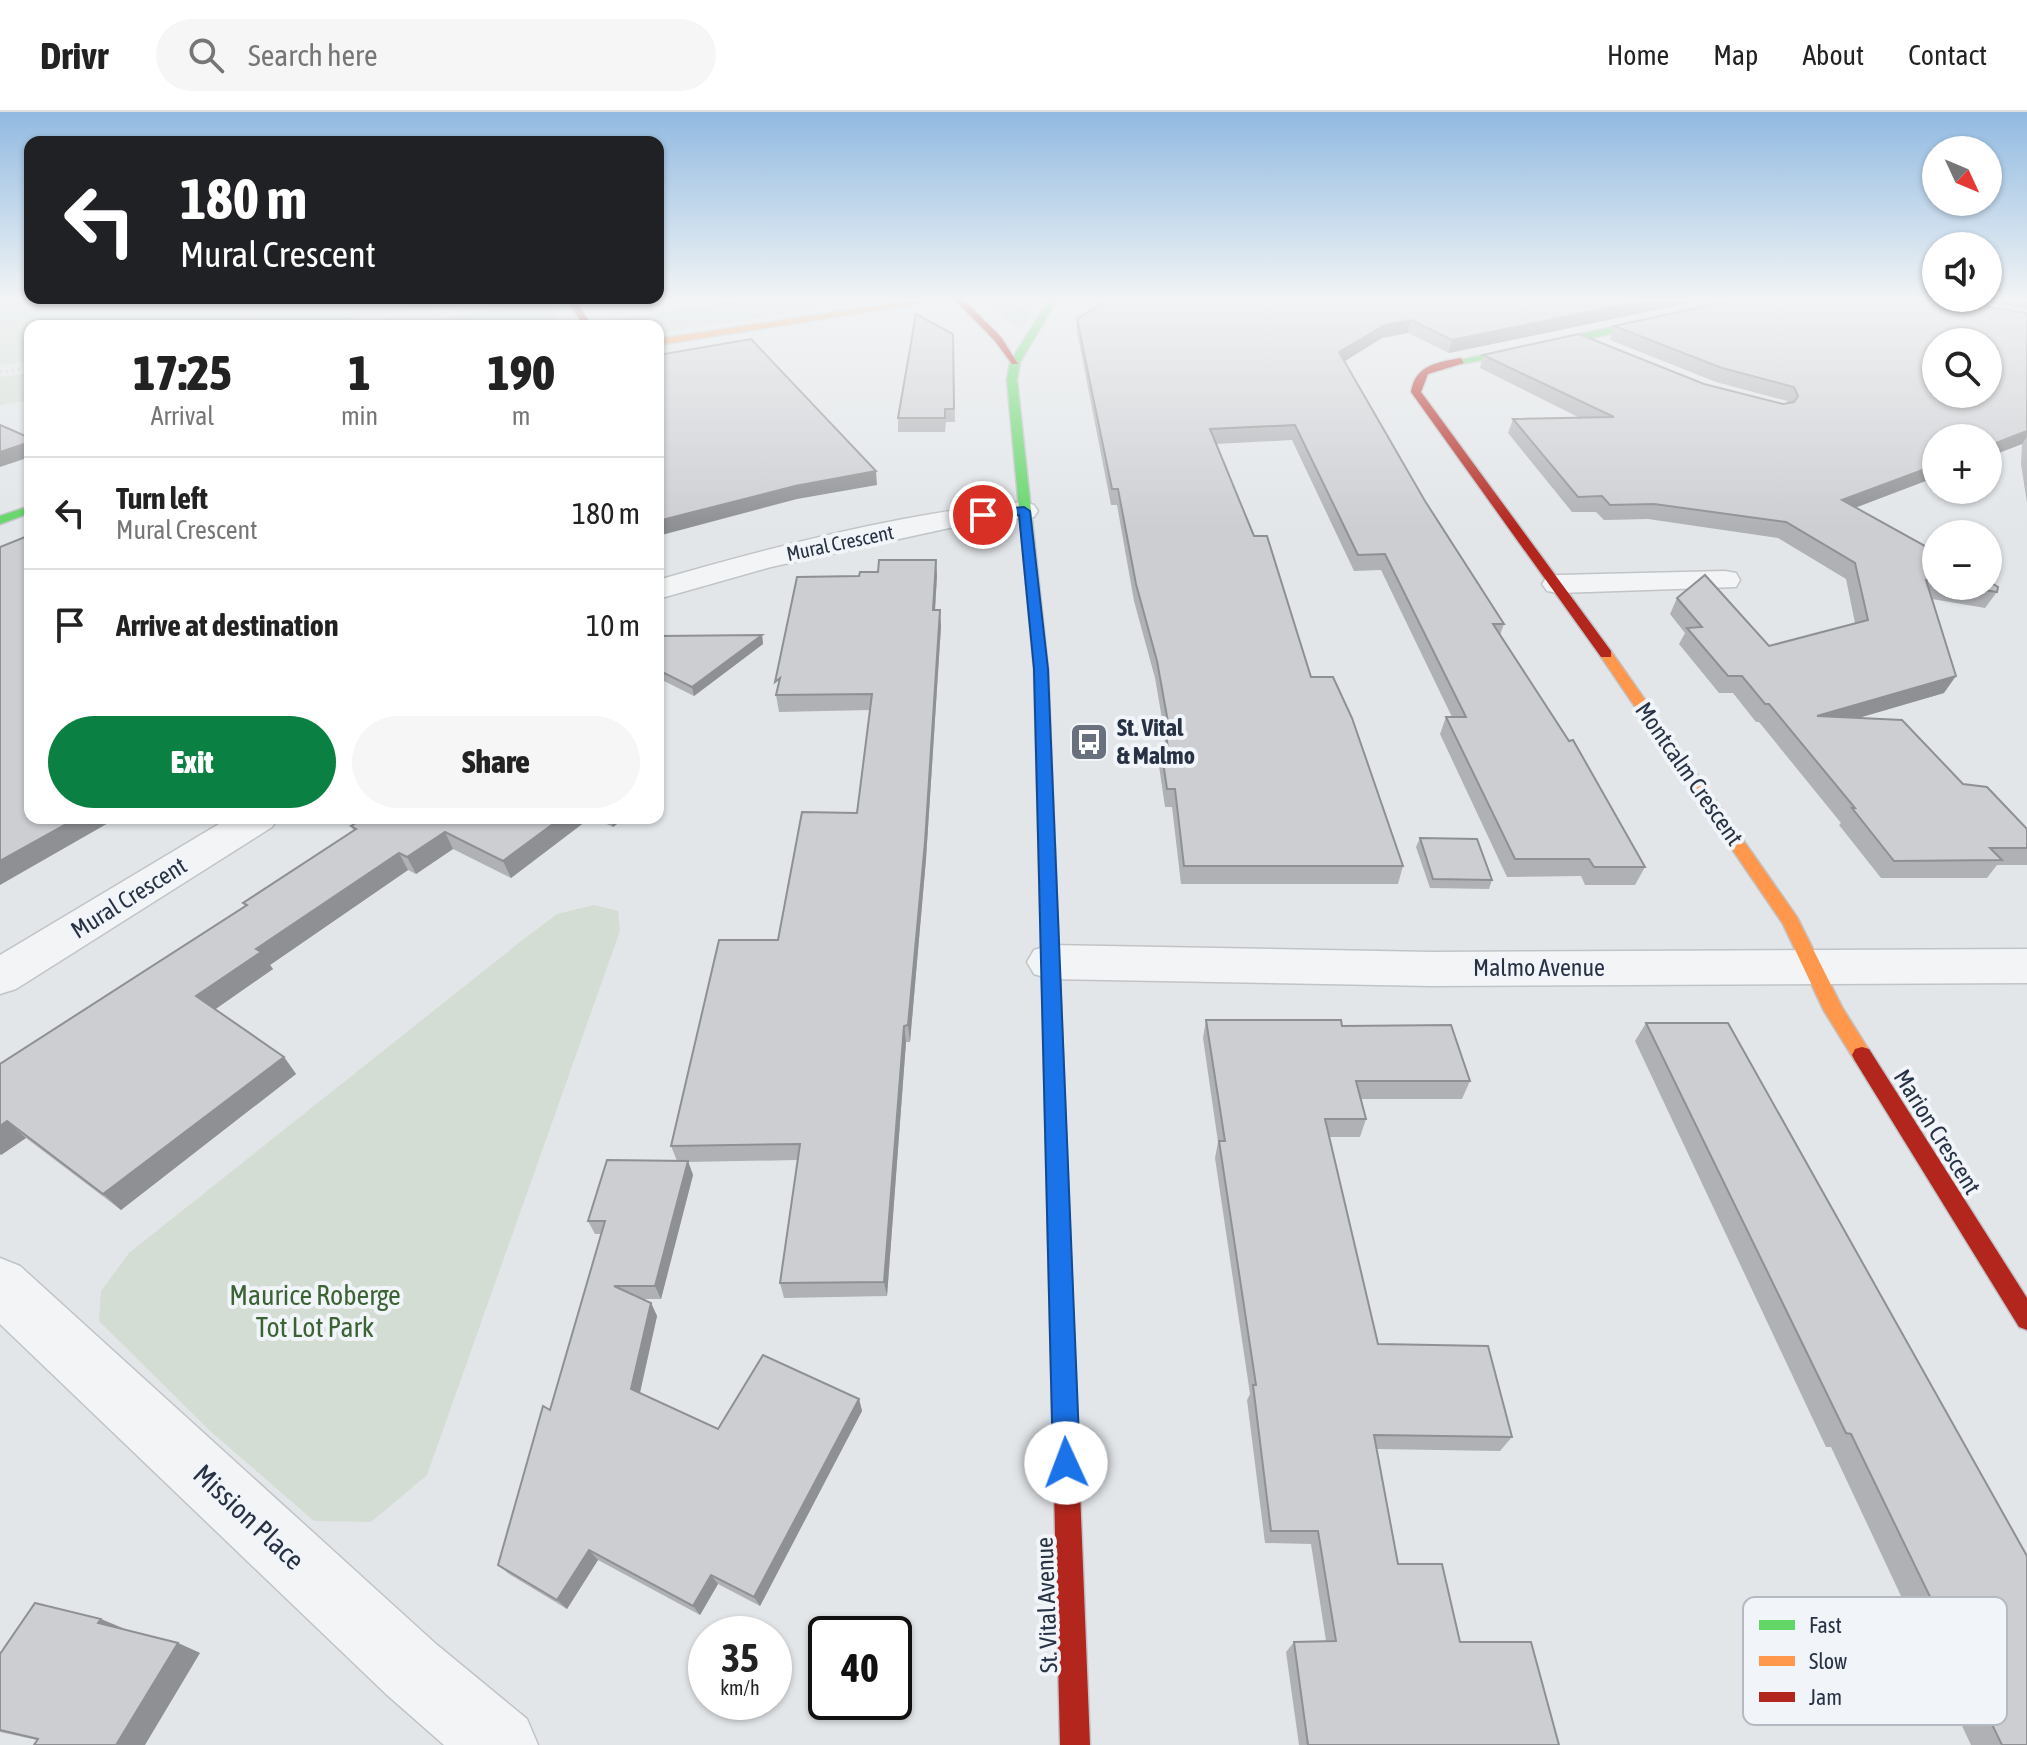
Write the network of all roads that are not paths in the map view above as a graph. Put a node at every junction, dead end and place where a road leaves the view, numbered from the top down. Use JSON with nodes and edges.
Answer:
{"nodes":[{"id":1,"x":1013,"y":374,"type":"edge"},
{"id":2,"x":1421,"y":374,"type":"edge"},
{"id":3,"x":24,"y":511,"type":"edge"},
{"id":4,"x":1024,"y":511,"type":"junction"},
{"id":5,"x":0,"y":520,"type":"edge"},
{"id":6,"x":1725,"y":580,"type":"dead end"},
{"id":7,"x":1558,"y":584,"type":"junction"},
{"id":8,"x":664,"y":588,"type":"edge"},
{"id":9,"x":248,"y":824,"type":"edge"},
{"id":10,"x":1050,"y":962,"type":"junction"},
{"id":11,"x":2027,"y":966,"type":"edge"},
{"id":12,"x":1813,"y":967,"type":"junction"},
{"id":13,"x":0,"y":977,"type":"edge"},
{"id":14,"x":0,"y":1285,"type":"edge"},
{"id":15,"x":2027,"y":1319,"type":"edge"},
{"id":16,"x":501,"y":1745,"type":"edge"},
{"id":17,"x":1075,"y":1745,"type":"edge"}],
"edges":[{"from":1,"to":4,"type":"street","name":"St. Vital Avenue"},
{"from":2,"to":7,"type":"street","name":"Montcalm Crescent"},
{"from":3,"to":5,"type":"street"},
{"from":4,"to":8,"type":"street","name":"Mural Crescent"},
{"from":4,"to":10,"type":"street","name":"St. Vital Avenue"},
{"from":6,"to":7,"type":"street"},
{"from":7,"to":12,"type":"street","name":"Montcalm Crescent"},
{"from":9,"to":13,"type":"street","name":"Mural Crescent"},
{"from":10,"to":12,"type":"street","name":"Malmo Avenue"},
{"from":10,"to":17,"type":"street","name":"St. Vital Avenue"},
{"from":11,"to":12,"type":"street","name":"Malmo Avenue"},
{"from":12,"to":15,"type":"street","name":"Marion Crescent"},
{"from":14,"to":16,"type":"street","name":"Mission Place"}]}
